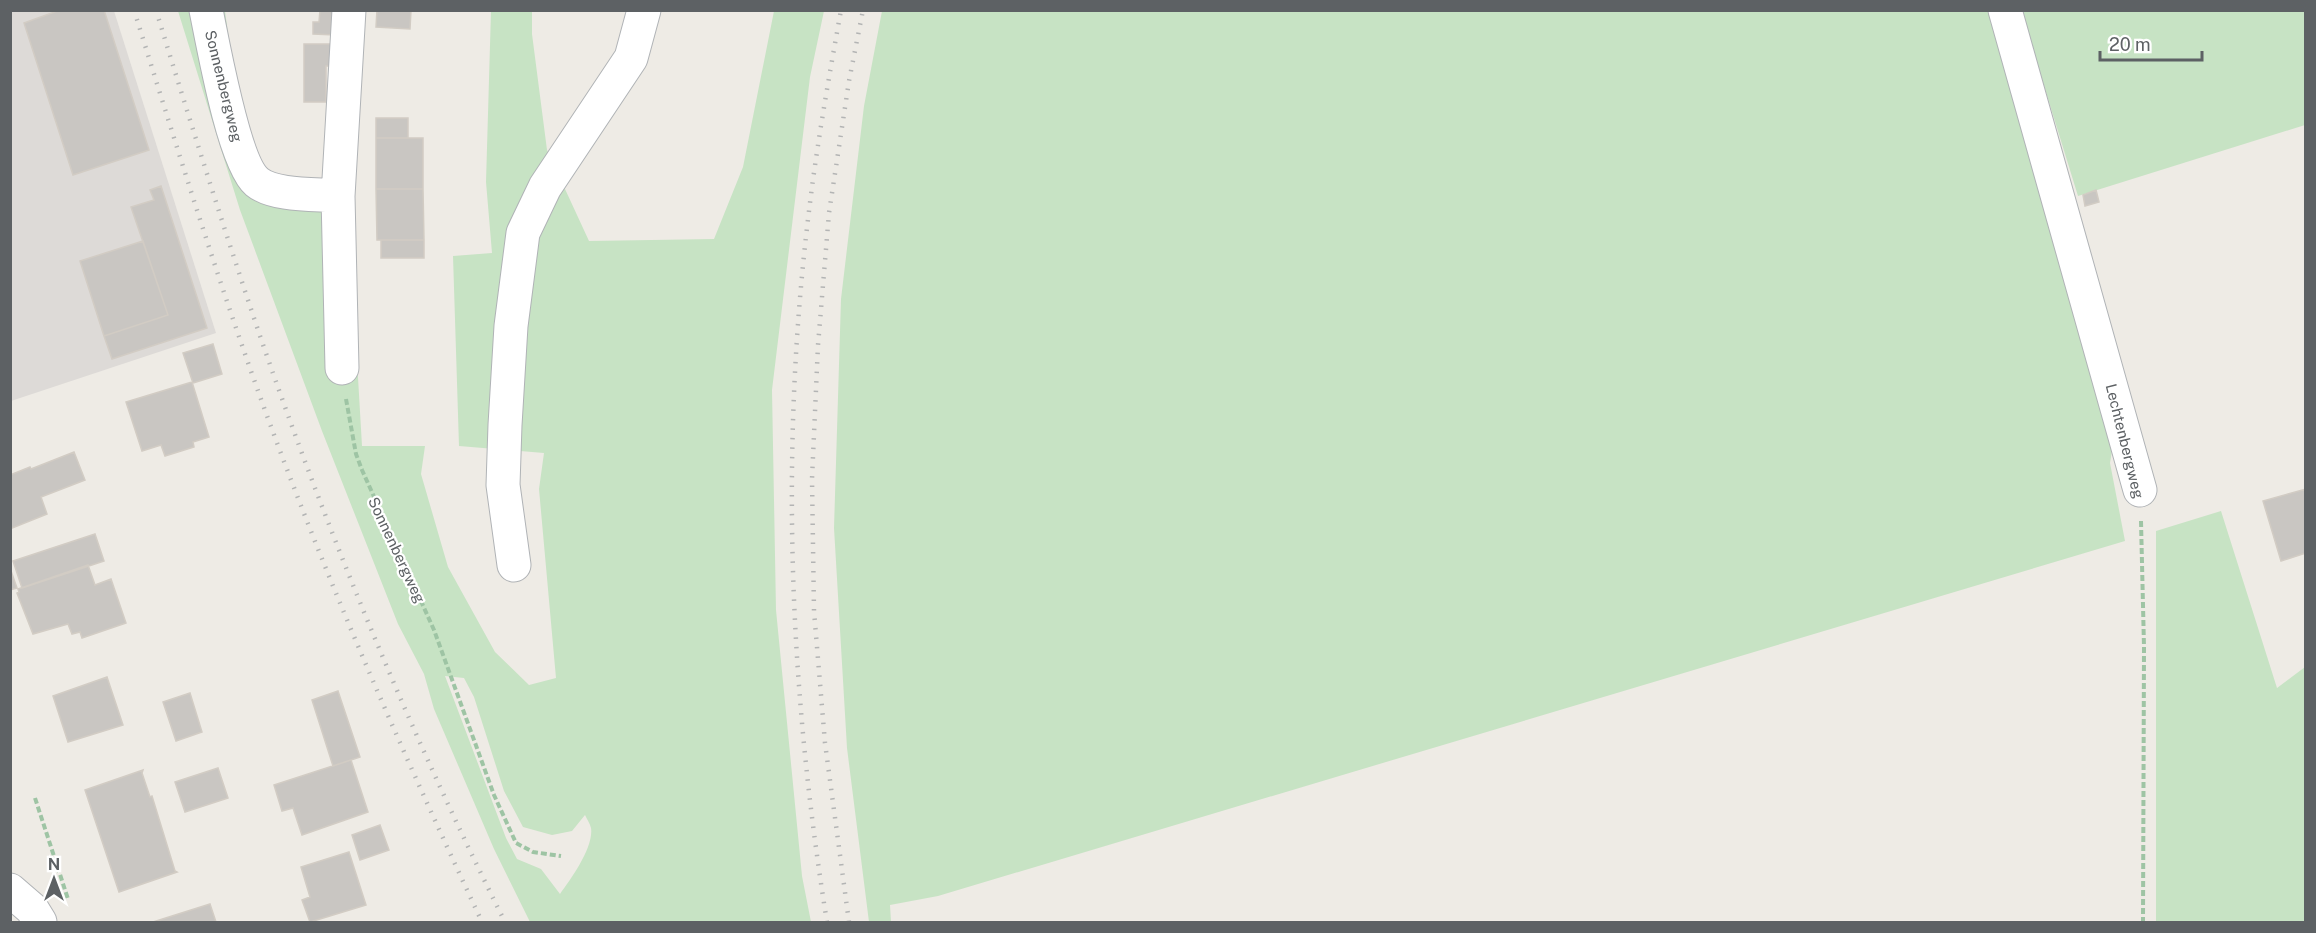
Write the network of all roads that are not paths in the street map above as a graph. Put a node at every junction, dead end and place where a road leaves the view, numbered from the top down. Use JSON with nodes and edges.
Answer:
{"nodes":[{"id":1,"x":206,"y":10,"type":"edge"},
{"id":2,"x":349,"y":10,"type":"edge"},
{"id":3,"x":644,"y":10,"type":"edge"},
{"id":4,"x":2005,"y":10,"type":"edge"},
{"id":5,"x":338,"y":196,"type":"junction"},
{"id":6,"x":342,"y":369,"type":"road end"},
{"id":7,"x":2140,"y":490,"type":"road end"},
{"id":8,"x":514,"y":565,"type":"dead end"},
{"id":9,"x":10,"y":890,"type":"edge"},
{"id":10,"x":40,"y":922,"type":"edge"}],
"edges":[{"from":1,"to":5,"type":"street","name":"Sonnenbergweg"},
{"from":2,"to":5,"type":"street"},
{"from":3,"to":8,"type":"street"},
{"from":4,"to":7,"type":"street","name":"Lechtenbergweg"},
{"from":5,"to":6,"type":"street"},
{"from":9,"to":10,"type":"street"}]}
